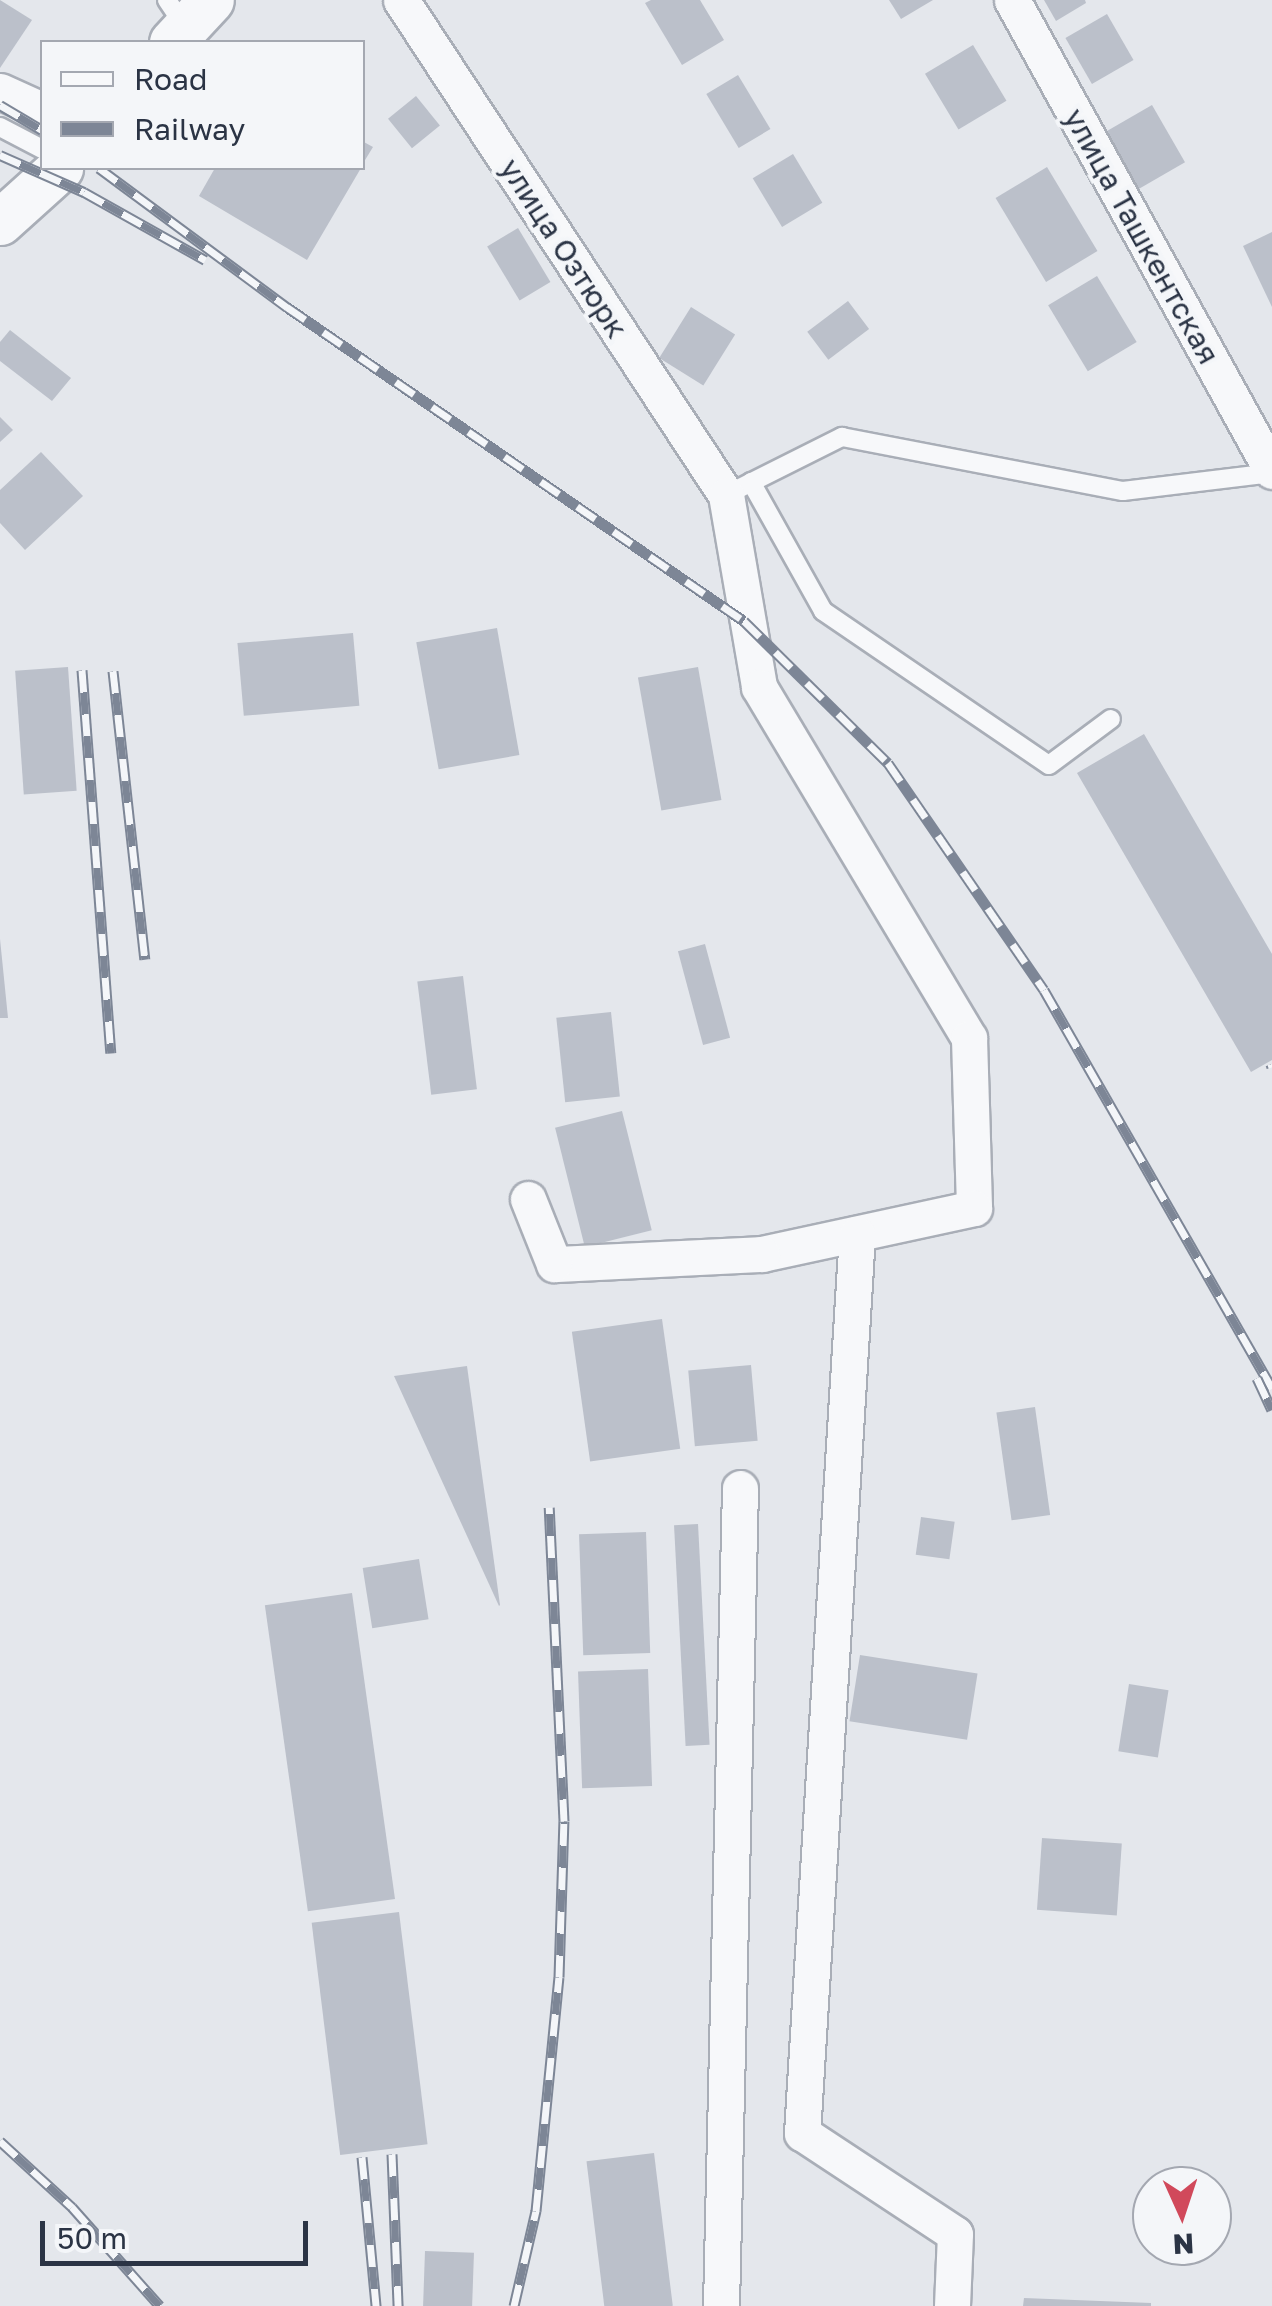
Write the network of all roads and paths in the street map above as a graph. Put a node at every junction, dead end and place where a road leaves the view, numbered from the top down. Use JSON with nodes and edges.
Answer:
{"nodes":[{"id":1,"x":401,"y":0,"type":"edge"},
{"id":2,"x":1012,"y":0,"type":"edge"},
{"id":3,"x":0,"y":91,"type":"edge"},
{"id":4,"x":40,"y":109,"type":"edge"},
{"id":5,"x":0,"y":127,"type":"edge"},
{"id":6,"x":40,"y":148,"type":"edge"},
{"id":7,"x":58,"y":170,"type":"edge"},
{"id":8,"x":0,"y":222,"type":"edge"},
{"id":9,"x":1272,"y":472,"type":"edge"},
{"id":10,"x":739,"y":489,"type":"junction"},
{"id":11,"x":1112,"y":719,"type":"dead end"},
{"id":12,"x":528,"y":1199,"type":"dead end"},
{"id":13,"x":856,"y":1234,"type":"junction"},
{"id":14,"x":740,"y":1488,"type":"dead end"},
{"id":15,"x":722,"y":2306,"type":"edge"},
{"id":16,"x":952,"y":2306,"type":"edge"}],
"edges":[{"from":1,"to":10,"type":"street","name":"улица Озтюрк"},
{"from":2,"to":9,"type":"street","name":"улица Ташкентская"},
{"from":3,"to":4,"type":"street"},
{"from":5,"to":6,"type":"lane"},
{"from":7,"to":8,"type":"street"},
{"from":9,"to":10,"type":"lane"},
{"from":10,"to":11,"type":"lane"},
{"from":10,"to":13,"type":"street"},
{"from":12,"to":13,"type":"street"},
{"from":13,"to":16,"type":"street"},
{"from":14,"to":15,"type":"street"}]}
